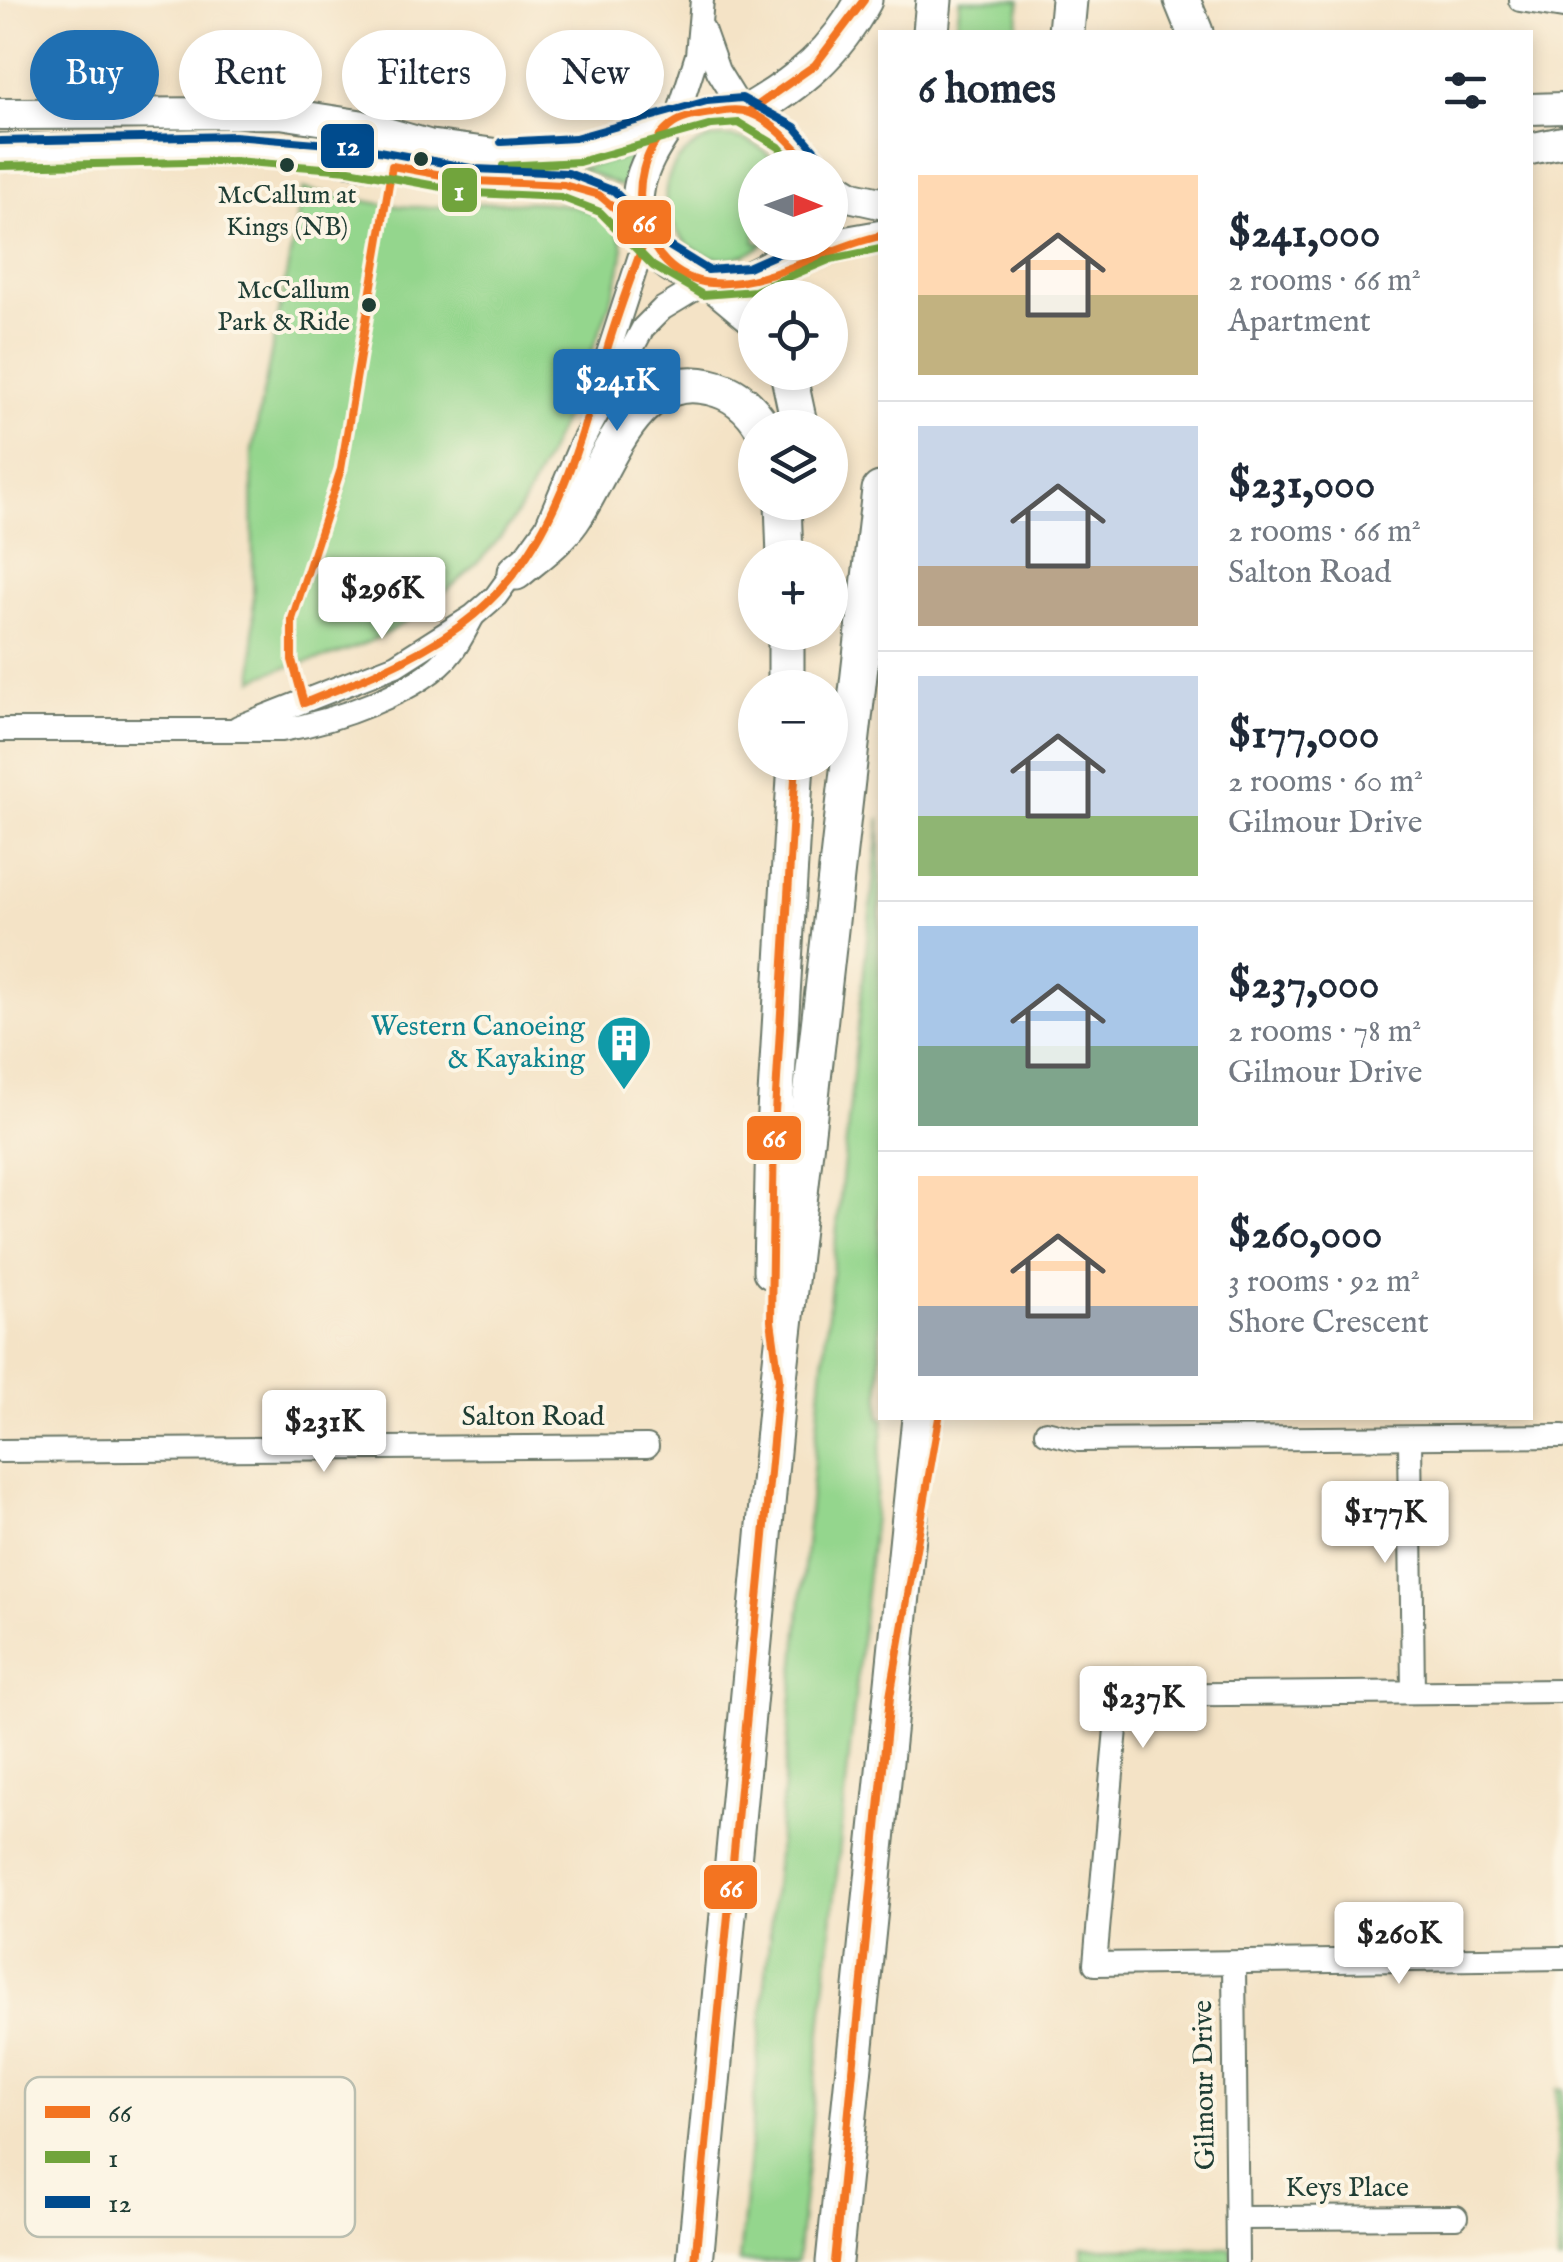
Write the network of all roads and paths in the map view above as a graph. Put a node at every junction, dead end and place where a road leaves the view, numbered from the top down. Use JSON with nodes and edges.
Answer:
{"nodes":[{"id":1,"x":702,"y":0,"type":"edge"},
{"id":2,"x":864,"y":0,"type":"edge"},
{"id":3,"x":934,"y":0,"type":"edge"},
{"id":4,"x":1069,"y":0,"type":"edge"},
{"id":5,"x":1182,"y":0,"type":"edge"},
{"id":6,"x":1520,"y":0,"type":"edge"},
{"id":7,"x":1563,"y":7,"type":"edge"},
{"id":8,"x":702,"y":25,"type":"junction"},
{"id":9,"x":932,"y":30,"type":"edge"},
{"id":10,"x":1066,"y":30,"type":"edge"},
{"id":11,"x":1194,"y":30,"type":"edge"},
{"id":12,"x":1563,"y":108,"type":"edge"},
{"id":13,"x":1533,"y":109,"type":"edge"},
{"id":14,"x":745,"y":111,"type":"junction"},
{"id":15,"x":2,"y":113,"type":"edge"},
{"id":16,"x":672,"y":125,"type":"junction"},
{"id":17,"x":797,"y":150,"type":"edge"},
{"id":18,"x":4,"y":151,"type":"edge"},
{"id":19,"x":643,"y":234,"type":"junction"},
{"id":20,"x":878,"y":236,"type":"edge"},
{"id":21,"x":777,"y":260,"type":"edge"},
{"id":22,"x":766,"y":272,"type":"junction"},
{"id":23,"x":709,"y":283,"type":"junction"},
{"id":24,"x":738,"y":305,"type":"edge"},
{"id":25,"x":751,"y":410,"type":"edge"},
{"id":26,"x":580,"y":446,"type":"junction"},
{"id":27,"x":878,"y":508,"type":"edge"},
{"id":28,"x":516,"y":572,"type":"junction"},
{"id":29,"x":0,"y":730,"type":"edge"},
{"id":30,"x":795,"y":780,"type":"edge"},
{"id":31,"x":779,"y":1378,"type":"junction"},
{"id":32,"x":920,"y":1420,"type":"edge"},
{"id":33,"x":939,"y":1420,"type":"edge"},
{"id":34,"x":1046,"y":1432,"type":"dead end"},
{"id":35,"x":1563,"y":1436,"type":"edge"},
{"id":36,"x":1410,"y":1439,"type":"junction"},
{"id":37,"x":647,"y":1446,"type":"dead end"},
{"id":38,"x":0,"y":1451,"type":"edge"},
{"id":39,"x":1563,"y":1691,"type":"edge"},
{"id":40,"x":1412,"y":1692,"type":"junction"},
{"id":41,"x":890,"y":1698,"type":"junction"},
{"id":42,"x":1563,"y":1958,"type":"edge"},
{"id":43,"x":1234,"y":1964,"type":"junction"},
{"id":44,"x":1456,"y":2217,"type":"dead end"},
{"id":45,"x":1238,"y":2218,"type":"junction"},
{"id":46,"x":695,"y":2262,"type":"edge"},
{"id":47,"x":834,"y":2262,"type":"edge"},
{"id":48,"x":1237,"y":2262,"type":"edge"}],
"edges":[{"from":1,"to":8,"type":"street"},
{"from":2,"to":14,"type":"highway"},
{"from":3,"to":9,"type":"highway"},
{"from":4,"to":10,"type":"highway"},
{"from":5,"to":11,"type":"highway"},
{"from":6,"to":7,"type":"street"},
{"from":8,"to":14,"type":"street"},
{"from":8,"to":16,"type":"street"},
{"from":12,"to":13,"type":"main road"},
{"from":14,"to":16,"type":"main road"},
{"from":14,"to":17,"type":"main road"},
{"from":15,"to":16,"type":"main road"},
{"from":16,"to":19,"type":"main road"},
{"from":18,"to":19,"type":"main road"},
{"from":19,"to":23,"type":"main road"},
{"from":19,"to":26,"type":"street"},
{"from":20,"to":22,"type":"main road"},
{"from":21,"to":22,"type":"main road"},
{"from":22,"to":23,"type":"main road"},
{"from":23,"to":24,"type":"highway"},
{"from":23,"to":26,"type":"street"},
{"from":25,"to":28,"type":"highway"},
{"from":26,"to":28,"type":"street"},
{"from":27,"to":31,"type":"highway"},
{"from":28,"to":29,"type":"street"},
{"from":30,"to":31,"type":"highway"},
{"from":31,"to":46,"type":"highway"},
{"from":32,"to":41,"type":"highway"},
{"from":33,"to":41,"type":"highway"},
{"from":34,"to":36,"type":"street"},
{"from":35,"to":36,"type":"street"},
{"from":36,"to":40,"type":"street"},
{"from":37,"to":38,"type":"street","name":"Salton Road"},
{"from":39,"to":40,"type":"street"},
{"from":40,"to":43,"type":"street","name":"Gilmour Drive"},
{"from":41,"to":47,"type":"highway"},
{"from":42,"to":43,"type":"street"},
{"from":43,"to":45,"type":"street","name":"Gilmour Drive"},
{"from":44,"to":45,"type":"street","name":"Keys Place"},
{"from":45,"to":48,"type":"street","name":"Gilmour Drive"}]}
